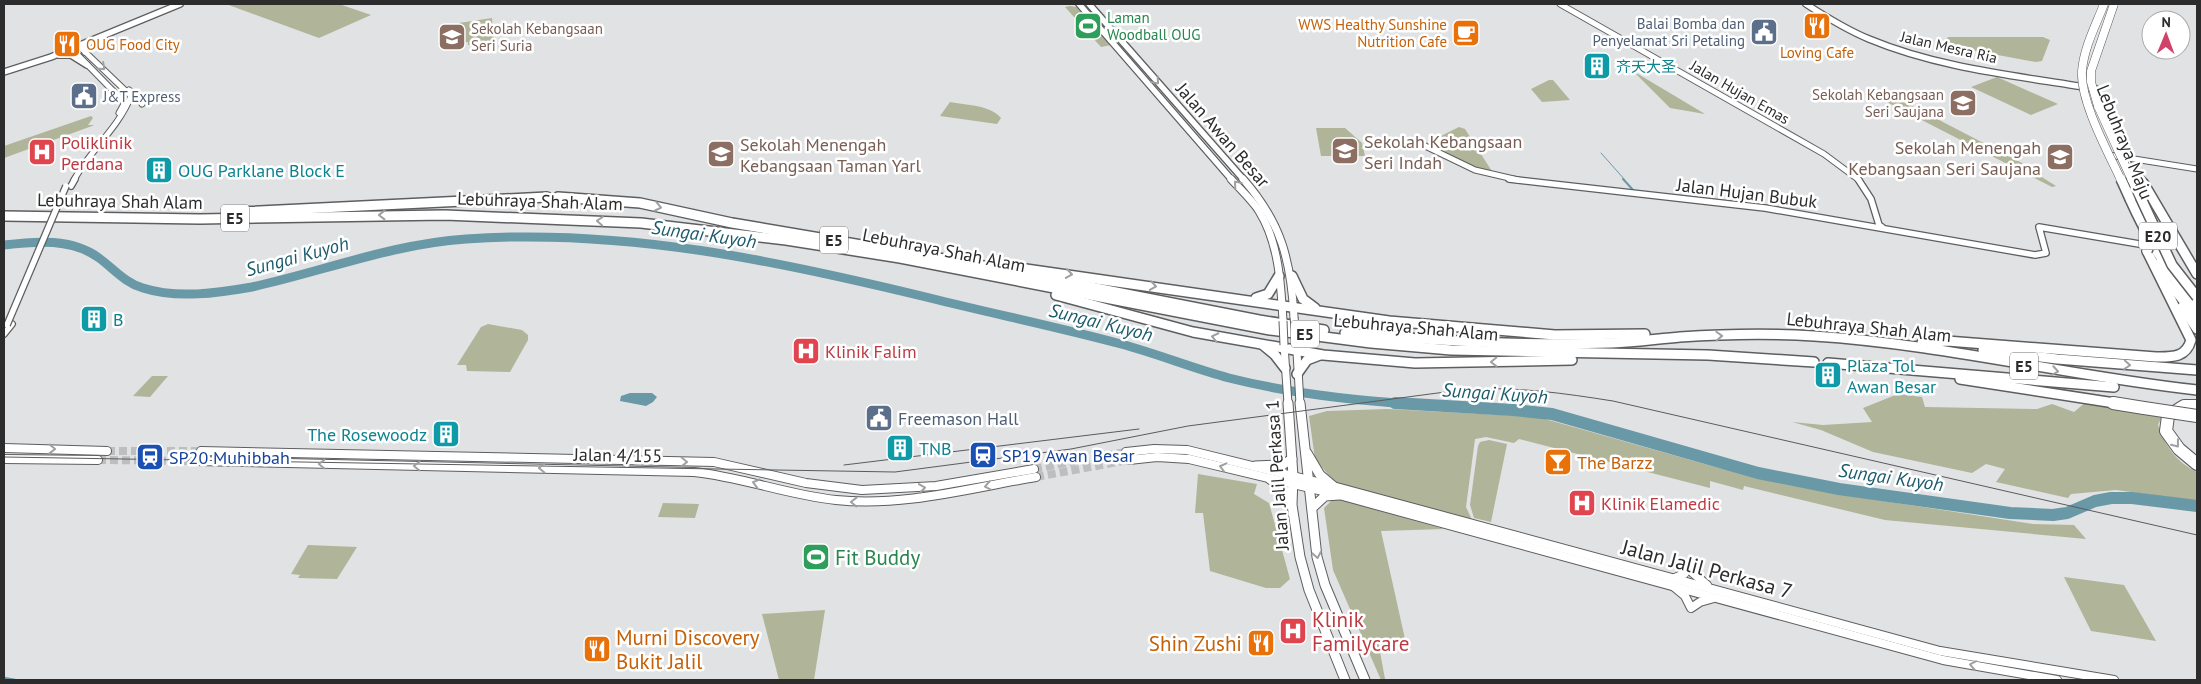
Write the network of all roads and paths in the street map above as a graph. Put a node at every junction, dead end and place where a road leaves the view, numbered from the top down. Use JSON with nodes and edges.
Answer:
{"nodes":[{"id":1,"x":180,"y":4,"type":"edge"},
{"id":2,"x":1079,"y":4,"type":"edge"},
{"id":3,"x":1089,"y":4,"type":"edge"},
{"id":4,"x":1560,"y":4,"type":"edge"},
{"id":5,"x":1806,"y":4,"type":"edge"},
{"id":6,"x":1812,"y":4,"type":"edge"},
{"id":7,"x":2103,"y":4,"type":"edge"},
{"id":8,"x":2116,"y":4,"type":"edge"},
{"id":9,"x":94,"y":39,"type":"junction"},
{"id":10,"x":78,"y":46,"type":"junction"},
{"id":11,"x":72,"y":48,"type":"junction"},
{"id":12,"x":85,"y":52,"type":"junction"},
{"id":13,"x":51,"y":56,"type":"junction"},
{"id":14,"x":87,"y":65,"type":"junction"},
{"id":15,"x":4,"y":72,"type":"edge"},
{"id":16,"x":2062,"y":82,"type":"junction"},
{"id":17,"x":2081,"y":85,"type":"junction"},
{"id":18,"x":2096,"y":88,"type":"junction"},
{"id":19,"x":125,"y":89,"type":"junction"},
{"id":20,"x":125,"y":103,"type":"junction"},
{"id":21,"x":142,"y":104,"type":"dead end"},
{"id":22,"x":1201,"y":138,"type":"junction"},
{"id":23,"x":1421,"y":144,"type":"dead end"},
{"id":24,"x":2110,"y":157,"type":"junction"},
{"id":25,"x":2127,"y":163,"type":"junction"},
{"id":26,"x":2197,"y":171,"type":"edge"},
{"id":27,"x":558,"y":197,"type":"dead end"},
{"id":28,"x":547,"y":198,"type":"dead end"},
{"id":29,"x":4,"y":209,"type":"edge"},
{"id":30,"x":4,"y":216,"type":"edge"},
{"id":31,"x":1882,"y":227,"type":"junction"},
{"id":32,"x":2039,"y":227,"type":"joint"},
{"id":33,"x":2150,"y":245,"type":"junction"},
{"id":34,"x":966,"y":267,"type":"junction"},
{"id":35,"x":2197,"y":274,"type":"edge"},
{"id":36,"x":1279,"y":276,"type":"junction"},
{"id":37,"x":1292,"y":276,"type":"junction"},
{"id":38,"x":2159,"y":276,"type":"junction"},
{"id":39,"x":1212,"y":295,"type":"junction"},
{"id":40,"x":2197,"y":297,"type":"edge"},
{"id":41,"x":2197,"y":304,"type":"edge"},
{"id":42,"x":1282,"y":306,"type":"junction"},
{"id":43,"x":1294,"y":308,"type":"junction"},
{"id":44,"x":2197,"y":308,"type":"edge"},
{"id":45,"x":1320,"y":311,"type":"junction"},
{"id":46,"x":2197,"y":319,"type":"edge"},
{"id":47,"x":9,"y":325,"type":"joint"},
{"id":48,"x":2197,"y":329,"type":"edge"},
{"id":49,"x":4,"y":334,"type":"edge"},
{"id":50,"x":1671,"y":338,"type":"junction"},
{"id":51,"x":1851,"y":339,"type":"junction"},
{"id":52,"x":1922,"y":343,"type":"junction"},
{"id":53,"x":1262,"y":345,"type":"junction"},
{"id":54,"x":1284,"y":347,"type":"junction"},
{"id":55,"x":1296,"y":349,"type":"junction"},
{"id":56,"x":1593,"y":354,"type":"junction"},
{"id":57,"x":1326,"y":355,"type":"junction"},
{"id":58,"x":1814,"y":362,"type":"dead end"},
{"id":59,"x":1828,"y":363,"type":"dead end"},
{"id":60,"x":1913,"y":369,"type":"junction"},
{"id":61,"x":2197,"y":370,"type":"edge"},
{"id":62,"x":1285,"y":372,"type":"junction"},
{"id":63,"x":1297,"y":375,"type":"junction"},
{"id":64,"x":2197,"y":390,"type":"edge"},
{"id":65,"x":2197,"y":396,"type":"edge"},
{"id":66,"x":2197,"y":406,"type":"edge"},
{"id":67,"x":2197,"y":416,"type":"edge"},
{"id":68,"x":4,"y":448,"type":"edge"},
{"id":69,"x":1304,"y":449,"type":"junction"},
{"id":70,"x":107,"y":450,"type":"tunnel mouth"},
{"id":71,"x":201,"y":451,"type":"tunnel mouth"},
{"id":72,"x":4,"y":459,"type":"edge"},
{"id":73,"x":1292,"y":459,"type":"junction"},
{"id":74,"x":98,"y":460,"type":"tunnel mouth"},
{"id":75,"x":195,"y":462,"type":"tunnel mouth"},
{"id":76,"x":2197,"y":464,"type":"edge"},
{"id":77,"x":1254,"y":466,"type":"junction"},
{"id":78,"x":1270,"y":479,"type":"junction"},
{"id":79,"x":1293,"y":480,"type":"junction"},
{"id":80,"x":1310,"y":484,"type":"junction"},
{"id":81,"x":1332,"y":486,"type":"junction"},
{"id":82,"x":1339,"y":495,"type":"junction"},
{"id":83,"x":1292,"y":505,"type":"junction"},
{"id":84,"x":1312,"y":507,"type":"junction"},
{"id":85,"x":1680,"y":565,"type":"dead end"},
{"id":86,"x":1693,"y":572,"type":"dead end"},
{"id":87,"x":1672,"y":581,"type":"junction"},
{"id":88,"x":1716,"y":593,"type":"junction"},
{"id":89,"x":1345,"y":680,"type":"edge"},
{"id":90,"x":1365,"y":680,"type":"edge"},
{"id":91,"x":2058,"y":680,"type":"edge"},
{"id":92,"x":2114,"y":680,"type":"edge"}],
"edges":[{"from":1,"to":9,"type":"main road"},
{"from":2,"to":22,"type":"main road","name":"Jalan Awan Besar"},
{"from":3,"to":22,"type":"main road","name":"Jalan Awan Besar","one_way":true},
{"from":4,"to":31,"type":"street","name":"Jalan Hujan Emas"},
{"from":5,"to":16,"type":"main road","name":"Jalan Mesra Ria"},
{"from":6,"to":16,"type":"main road","name":"Jalan Mesra Ria"},
{"from":7,"to":17,"type":"main road"},
{"from":7,"to":33,"type":"highway","name":"Lebuhraya Maju","number":"E20","bridge":true},
{"from":8,"to":18,"type":"main road"},
{"from":8,"to":25,"type":"highway","name":"Lebuhraya Maju","number":"E20","bridge":true},
{"from":9,"to":10,"type":"main road"},
{"from":9,"to":12,"type":"main road"},
{"from":10,"to":11,"type":"main road"},
{"from":10,"to":12,"type":"street"},
{"from":11,"to":13,"type":"main road"},
{"from":11,"to":14,"type":"street"},
{"from":12,"to":19,"type":"street","one_way":true},
{"from":13,"to":14,"type":"main road"},
{"from":13,"to":15,"type":"main road"},
{"from":14,"to":20,"type":"street"},
{"from":16,"to":17,"type":"main road"},
{"from":16,"to":17,"type":"main road"},
{"from":17,"to":18,"type":"main road"},
{"from":17,"to":24,"type":"main road"},
{"from":18,"to":25,"type":"main road"},
{"from":19,"to":20,"type":"street"},
{"from":19,"to":21,"type":"street"},
{"from":20,"to":47,"type":"street","bridge":true},
{"from":36,"to":22,"type":"main road","name":"Jalan Awan Besar","one_way":true},
{"from":22,"to":37,"type":"main road","name":"Jalan Awan Besar"},
{"from":23,"to":31,"type":"street","name":"Jalan Hujan Bubuk"},
{"from":24,"to":25,"type":"street"},
{"from":24,"to":33,"type":"main road"},
{"from":25,"to":26,"type":"street"},
{"from":25,"to":35,"type":"highway","bridge":true},
{"from":25,"to":40,"type":"highway","name":"Lebuhraya Maju","number":"E20","bridge":true},
{"from":25,"to":41,"type":"main road"},
{"from":27,"to":34,"type":"highway","name":"Lebuhraya Shah Alam","number":"E5","one_way":true},
{"from":28,"to":29,"type":"highway","name":"Lebuhraya Shah Alam","number":"E5"},
{"from":34,"to":30,"type":"highway","name":"Lebuhraya Shah Alam","number":"E5","one_way":true},
{"from":31,"to":32,"type":"street","name":"Jalan Hujan Bubuk"},
{"from":32,"to":33,"type":"street"},
{"from":33,"to":38,"type":"highway"},
{"from":33,"to":44,"type":"highway","name":"Lebuhraya Maju","number":"E20"},
{"from":33,"to":46,"type":"main road"},
{"from":34,"to":39,"type":"highway","one_way":true},
{"from":34,"to":50,"type":"highway","name":"Lebuhraya Shah Alam","number":"E5"},
{"from":53,"to":34,"type":"highway","one_way":true},
{"from":34,"to":56,"type":"highway","name":"Lebuhraya Shah Alam","number":"E5"},
{"from":36,"to":39,"type":"highway"},
{"from":36,"to":42,"type":"main road","name":"Jalan Awan Besar"},
{"from":37,"to":43,"type":"main road","name":"Jalan Awan Besar"},
{"from":37,"to":45,"type":"highway"},
{"from":38,"to":48,"type":"highway"},
{"from":38,"to":52,"type":"highway"},
{"from":39,"to":42,"type":"highway"},
{"from":42,"to":43,"type":"highway"},
{"from":42,"to":54,"type":"main road","name":"Jalan Awan Besar","bridge":true},
{"from":43,"to":45,"type":"highway"},
{"from":43,"to":55,"type":"main road","name":"Jalan Awan Besar","bridge":true},
{"from":45,"to":50,"type":"highway"},
{"from":47,"to":49,"type":"street"},
{"from":50,"to":51,"type":"highway","name":"Lebuhraya Shah Alam","number":"E5","one_way":true},
{"from":51,"to":52,"type":"highway"},
{"from":51,"to":64,"type":"highway","name":"Lebuhraya Shah Alam","number":"E5","one_way":true},
{"from":52,"to":61,"type":"highway","one_way":true},
{"from":53,"to":54,"type":"highway"},
{"from":53,"to":62,"type":"highway"},
{"from":54,"to":55,"type":"highway"},
{"from":54,"to":62,"type":"main road","name":"Jalan Jalil Perkasa 1"},
{"from":55,"to":57,"type":"highway"},
{"from":55,"to":63,"type":"main road","name":"Jalan Jalil Perkasa 1"},
{"from":56,"to":57,"type":"highway","one_way":true},
{"from":56,"to":58,"type":"highway","name":"Lebuhraya Shah Alam","number":"E5"},
{"from":57,"to":63,"type":"highway"},
{"from":59,"to":60,"type":"highway","name":"Lebuhraya Shah Alam","number":"E5"},
{"from":60,"to":65,"type":"highway","name":"Lebuhraya Shah Alam","number":"E5"},
{"from":60,"to":67,"type":"highway","bridge":true},
{"from":62,"to":73,"type":"main road","name":"Jalan Jalil Perkasa 1"},
{"from":63,"to":69,"type":"main road","name":"Jalan Jalil Perkasa 1"},
{"from":66,"to":76,"type":"highway","one_way":true},
{"from":68,"to":70,"type":"street","one_way":true},
{"from":69,"to":80,"type":"main road","name":"Jalan Jalil Perkasa 1"},
{"from":69,"to":81,"type":"main road"},
{"from":71,"to":75,"type":"street","name":"Jalan 4/155","one_way":true},
{"from":72,"to":74,"type":"street"},
{"from":73,"to":77,"type":"main road"},
{"from":73,"to":79,"type":"main road","name":"Jalan Jalil Perkasa 1"},
{"from":78,"to":77,"type":"street","one_way":true},
{"from":77,"to":79,"type":"street"},
{"from":78,"to":79,"type":"street"},
{"from":78,"to":83,"type":"main road"},
{"from":79,"to":80,"type":"street","name":"Jalan Jalil Perkasa 7"},
{"from":79,"to":83,"type":"main road","name":"Jalan Jalil Perkasa 1"},
{"from":80,"to":81,"type":"street","name":"Jalan Jalil Perkasa 7"},
{"from":80,"to":82,"type":"street","name":"Jalan Jalil Perkasa 7"},
{"from":80,"to":84,"type":"main road","name":"Jalan Jalil Perkasa 1"},
{"from":81,"to":87,"type":"street","name":"Jalan Jalil Perkasa 7"},
{"from":82,"to":84,"type":"main road"},
{"from":82,"to":87,"type":"street","name":"Jalan Jalil Perkasa 7"},
{"from":83,"to":89,"type":"main road","name":"Jalan Jalil Perkasa 1"},
{"from":84,"to":90,"type":"main road","name":"Jalan Jalil Perkasa 1","one_way":true},
{"from":85,"to":87,"type":"street"},
{"from":86,"to":88,"type":"street"},
{"from":87,"to":88,"type":"street","name":"Jalan Jalil Perkasa 7"},
{"from":87,"to":88,"type":"street"},
{"from":91,"to":88,"type":"street","name":"Jalan Jalil Perkasa 7","one_way":true},
{"from":88,"to":92,"type":"street","name":"Jalan Jalil Perkasa 7"}]}
